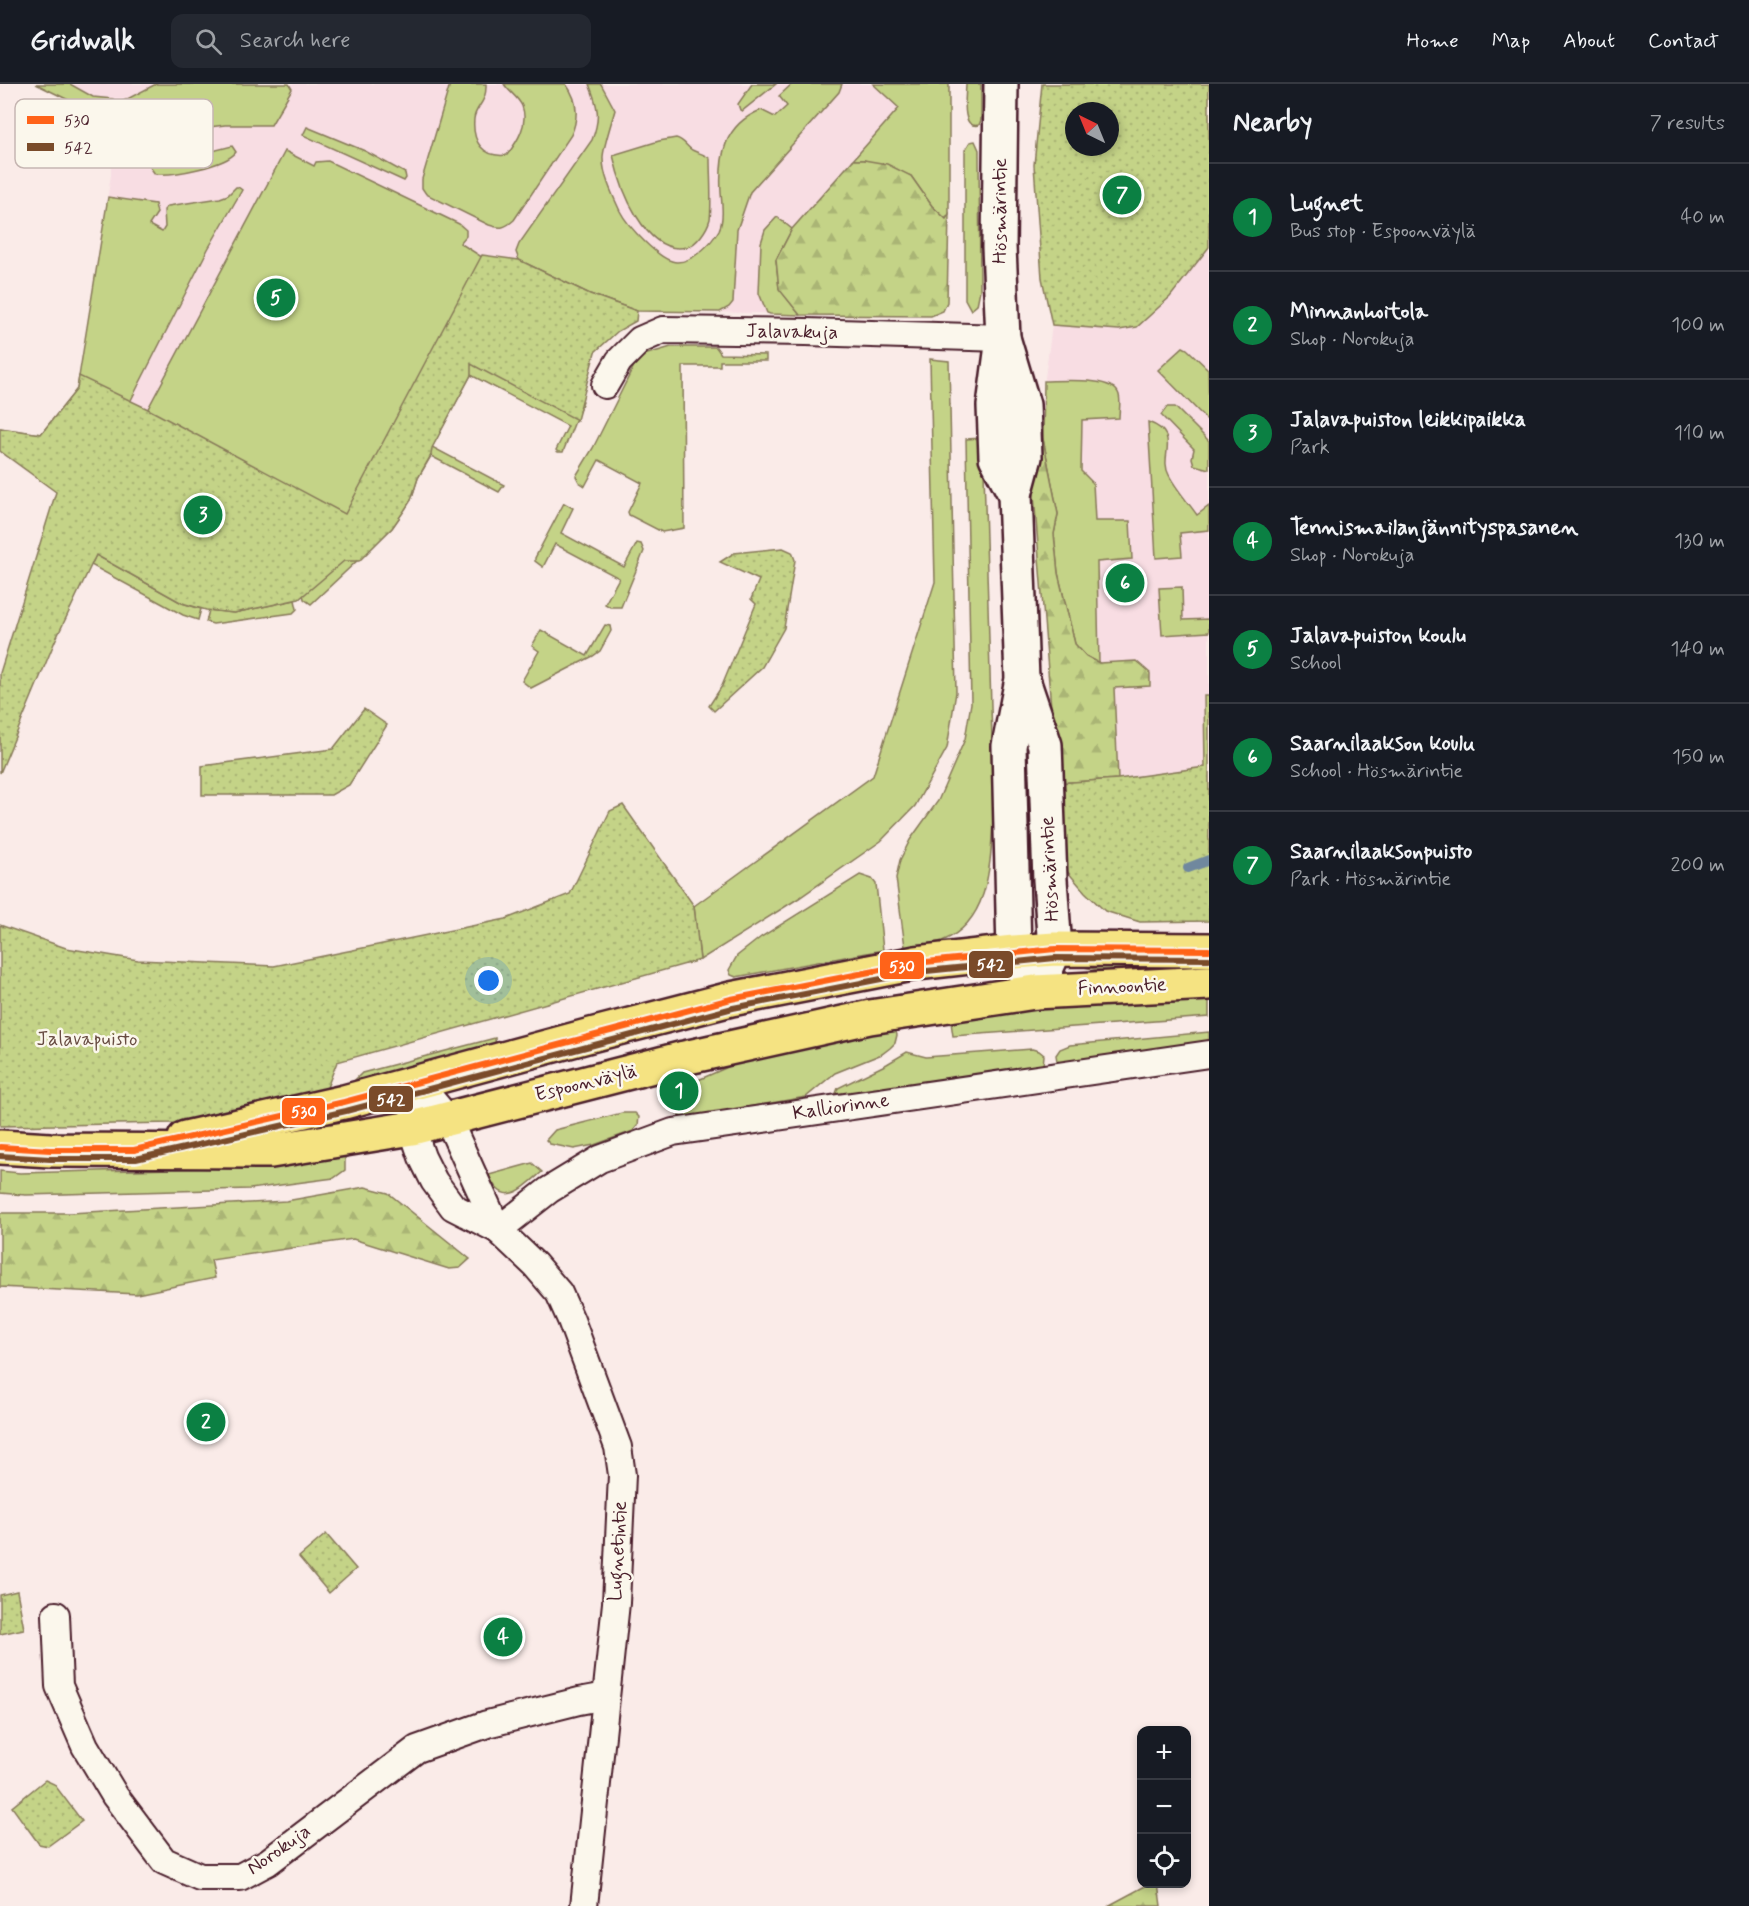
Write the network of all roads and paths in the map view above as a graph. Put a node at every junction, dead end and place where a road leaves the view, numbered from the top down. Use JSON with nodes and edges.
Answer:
{"nodes":[{"id":1,"x":1001,"y":84,"type":"edge"},
{"id":2,"x":1003,"y":338,"type":"junction"},
{"id":3,"x":605,"y":385,"type":"dead end"},
{"id":4,"x":1022,"y":678,"type":"junction"},
{"id":5,"x":1055,"y":949,"type":"junction"},
{"id":6,"x":1209,"y":950,"type":"edge"},
{"id":7,"x":1014,"y":952,"type":"junction"},
{"id":8,"x":1209,"y":983,"type":"edge"},
{"id":9,"x":1035,"y":992,"type":"junction"},
{"id":10,"x":1209,"y":1054,"type":"edge"},
{"id":11,"x":417,"y":1082,"type":"junction"},
{"id":12,"x":448,"y":1119,"type":"junction"},
{"id":13,"x":412,"y":1128,"type":"junction"},
{"id":14,"x":0,"y":1147,"type":"edge"},
{"id":15,"x":134,"y":1150,"type":"junction"},
{"id":16,"x":498,"y":1230,"type":"junction"},
{"id":17,"x":56,"y":1615,"type":"dead end"},
{"id":18,"x":606,"y":1696,"type":"junction"},
{"id":19,"x":584,"y":1906,"type":"edge"}],
"edges":[{"from":1,"to":2,"type":"street","name":"Hösmärintie"},
{"from":2,"to":3,"type":"street","name":"Jalavakuja"},
{"from":2,"to":4,"type":"street","name":"Hösmärintie"},
{"from":4,"to":5,"type":"street","name":"Hösmärintie"},
{"from":4,"to":7,"type":"street","name":"Hösmärintie"},
{"from":5,"to":6,"type":"main road","name":"Finnoontie"},
{"from":5,"to":7,"type":"main road","name":"Finnoontie"},
{"from":5,"to":9,"type":"street","name":"Hösmärintie"},
{"from":7,"to":9,"type":"street","name":"Hösmärintie"},
{"from":7,"to":11,"type":"main road","name":"Espoonväylä"},
{"from":8,"to":9,"type":"main road","name":"Finnoontie"},
{"from":9,"to":12,"type":"main road","name":"Espoonväylä"},
{"from":10,"to":16,"type":"street","name":"Kalliorinne"},
{"from":11,"to":12,"type":"street","name":"Lugnetintie"},
{"from":11,"to":13,"type":"street","name":"Lugnetintie"},
{"from":11,"to":15,"type":"main road","name":"Espoonväylä"},
{"from":12,"to":13,"type":"main road","name":"Espoonväylä"},
{"from":12,"to":16,"type":"street","name":"Lugnetintie"},
{"from":13,"to":15,"type":"main road","name":"Espoonväylä"},
{"from":13,"to":16,"type":"street","name":"Lugnetintie"},
{"from":14,"to":15,"type":"main road","name":"Espoonväylä"},
{"from":16,"to":18,"type":"street","name":"Lugnetintie"},
{"from":17,"to":18,"type":"street","name":"Norokuja"},
{"from":18,"to":19,"type":"street","name":"Lugnetintie"}]}
